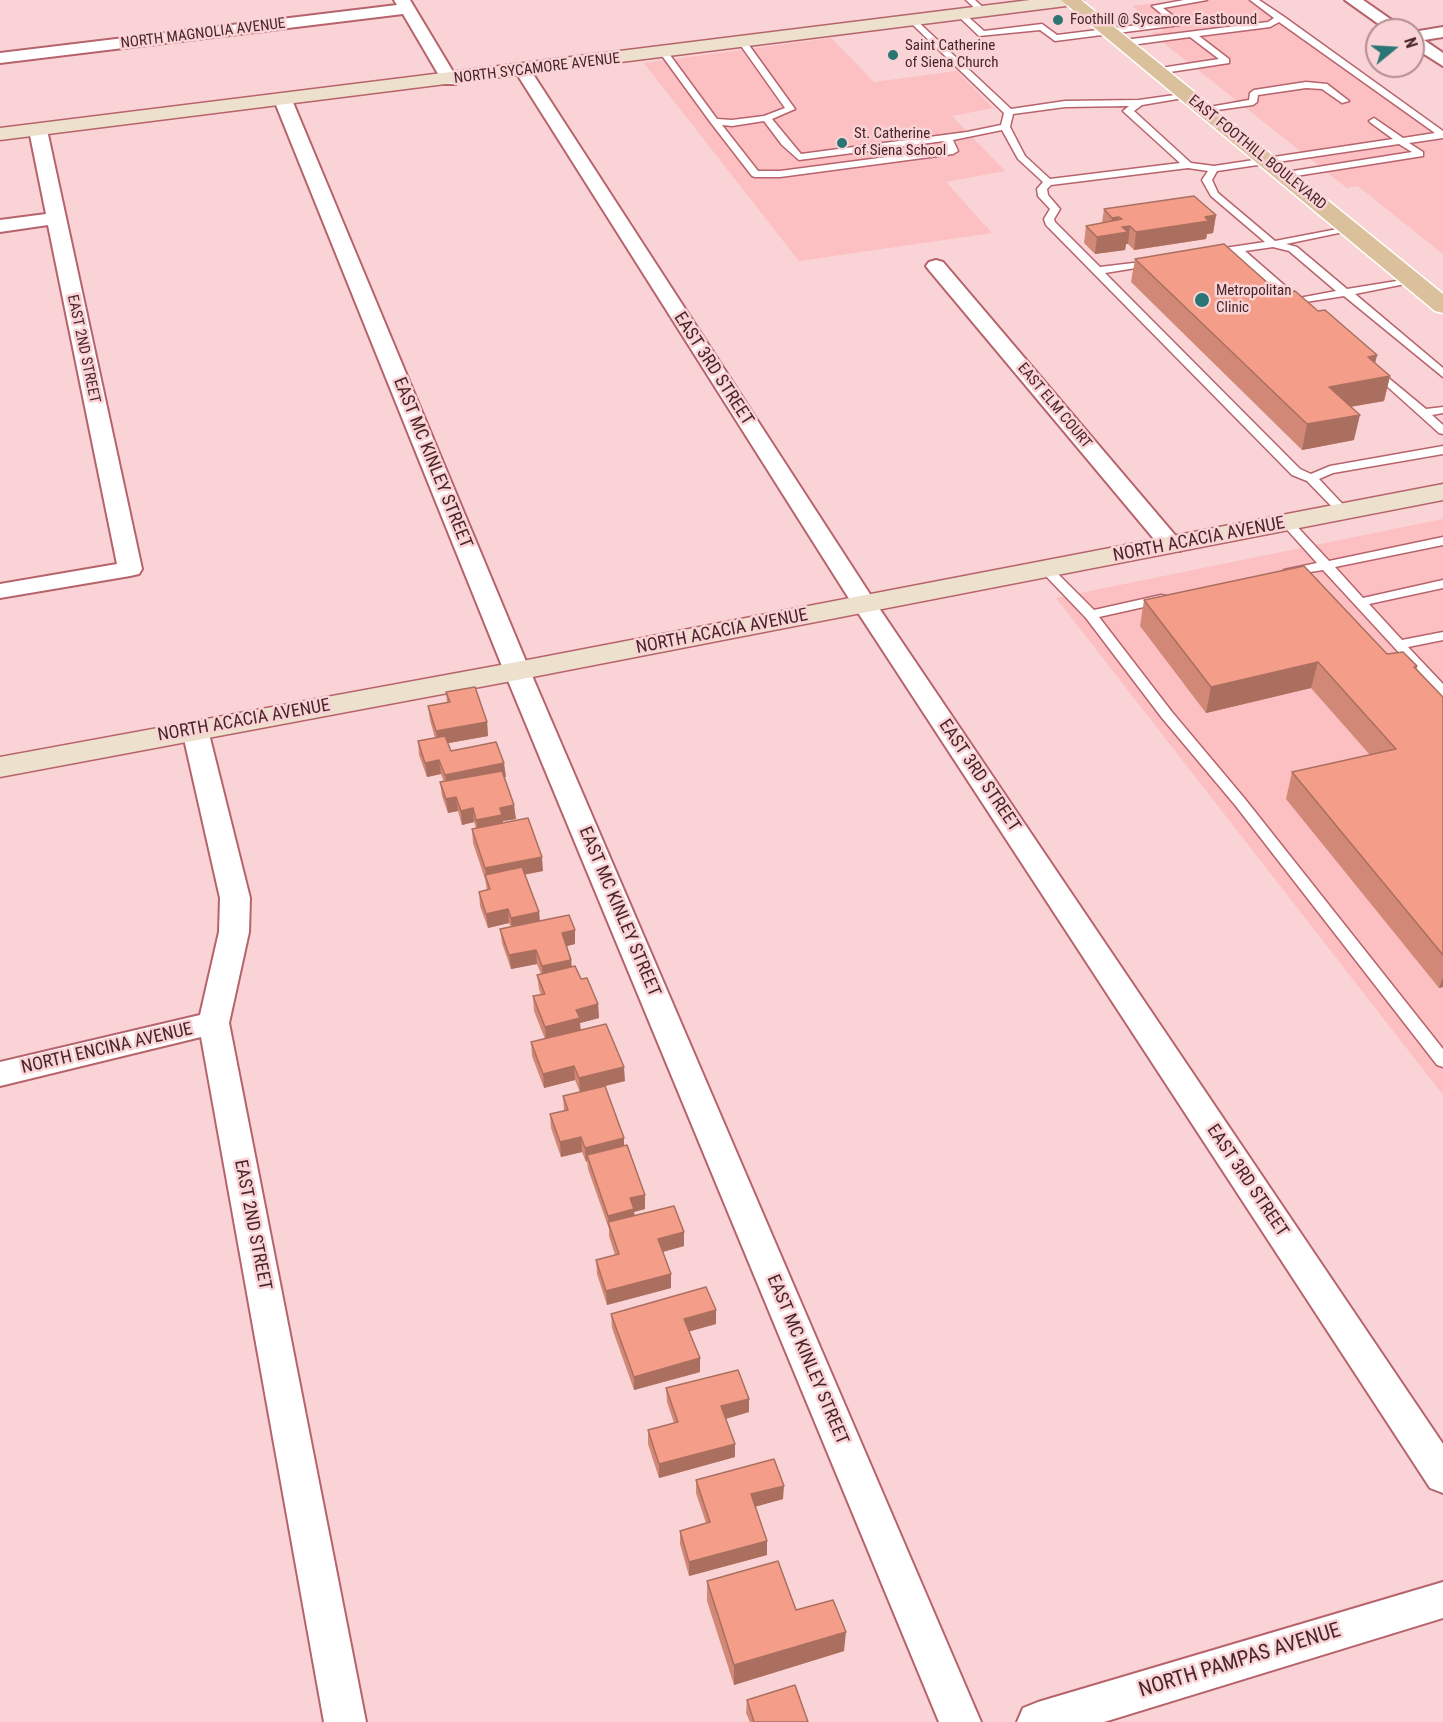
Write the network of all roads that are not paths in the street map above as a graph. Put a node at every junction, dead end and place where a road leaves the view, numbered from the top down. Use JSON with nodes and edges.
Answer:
{"nodes":[{"id":1,"x":424,"y":0,"type":"edge"},
{"id":2,"x":1072,"y":0,"type":"edge"},
{"id":3,"x":1203,"y":0,"type":"edge"},
{"id":4,"x":1254,"y":0,"type":"edge"},
{"id":5,"x":1353,"y":0,"type":"edge"},
{"id":6,"x":404,"y":4,"type":"edge"},
{"id":7,"x":972,"y":9,"type":"edge"},
{"id":8,"x":1280,"y":18,"type":"junction"},
{"id":9,"x":1380,"y":18,"type":"edge"},
{"id":10,"x":914,"y":21,"type":"junction"},
{"id":11,"x":1443,"y":32,"type":"edge"},
{"id":12,"x":1191,"y":34,"type":"junction"},
{"id":13,"x":1425,"y":36,"type":"edge"},
{"id":14,"x":1116,"y":37,"type":"junction"},
{"id":15,"x":743,"y":43,"type":"junction"},
{"id":16,"x":1425,"y":47,"type":"edge"},
{"id":17,"x":664,"y":53,"type":"junction"},
{"id":18,"x":0,"y":58,"type":"edge"},
{"id":19,"x":1443,"y":61,"type":"edge"},
{"id":20,"x":523,"y":71,"type":"junction"},
{"id":21,"x":1157,"y":71,"type":"junction"},
{"id":22,"x":450,"y":80,"type":"junction"},
{"id":23,"x":1186,"y":94,"type":"junction"},
{"id":24,"x":283,"y":100,"type":"junction"},
{"id":25,"x":1345,"y":101,"type":"dead end"},
{"id":26,"x":1139,"y":103,"type":"junction"},
{"id":27,"x":1203,"y":109,"type":"junction"},
{"id":28,"x":1009,"y":112,"type":"junction"},
{"id":29,"x":766,"y":118,"type":"junction"},
{"id":30,"x":714,"y":121,"type":"junction"},
{"id":31,"x":1374,"y":121,"type":"dead end"},
{"id":32,"x":1005,"y":127,"type":"junction"},
{"id":33,"x":38,"y":130,"type":"junction"},
{"id":34,"x":0,"y":134,"type":"edge"},
{"id":35,"x":948,"y":138,"type":"junction"},
{"id":36,"x":1401,"y":141,"type":"junction"},
{"id":37,"x":1188,"y":165,"type":"junction"},
{"id":38,"x":1275,"y":168,"type":"junction"},
{"id":39,"x":1214,"y":169,"type":"junction"},
{"id":40,"x":1048,"y":182,"type":"junction"},
{"id":41,"x":56,"y":218,"type":"junction"},
{"id":42,"x":0,"y":226,"type":"edge"},
{"id":43,"x":1349,"y":228,"type":"junction"},
{"id":44,"x":1272,"y":244,"type":"junction"},
{"id":45,"x":1236,"y":249,"type":"junction"},
{"id":46,"x":1201,"y":255,"type":"edge"},
{"id":47,"x":1166,"y":260,"type":"edge"},
{"id":48,"x":936,"y":266,"type":"dead end"},
{"id":49,"x":1097,"y":271,"type":"junction"},
{"id":50,"x":1411,"y":280,"type":"junction"},
{"id":51,"x":1346,"y":293,"type":"junction"},
{"id":52,"x":1440,"y":301,"type":"edge"},
{"id":53,"x":1365,"y":361,"type":"edge"},
{"id":54,"x":1443,"y":374,"type":"edge"},
{"id":55,"x":1443,"y":410,"type":"edge"},
{"id":56,"x":1424,"y":413,"type":"junction"},
{"id":57,"x":1443,"y":431,"type":"edge"},
{"id":58,"x":1443,"y":450,"type":"edge"},
{"id":59,"x":1311,"y":478,"type":"junction"},
{"id":60,"x":1443,"y":492,"type":"edge"},
{"id":61,"x":1344,"y":512,"type":"junction"},
{"id":62,"x":1287,"y":523,"type":"junction"},
{"id":63,"x":1443,"y":541,"type":"edge"},
{"id":64,"x":1172,"y":546,"type":"junction"},
{"id":65,"x":1325,"y":565,"type":"junction"},
{"id":66,"x":1047,"y":570,"type":"junction"},
{"id":67,"x":1277,"y":576,"type":"edge"},
{"id":68,"x":1443,"y":584,"type":"edge"},
{"id":69,"x":0,"y":591,"type":"edge"},
{"id":70,"x":1180,"y":595,"type":"edge"},
{"id":71,"x":1361,"y":602,"type":"junction"},
{"id":72,"x":865,"y":605,"type":"junction"},
{"id":73,"x":1091,"y":615,"type":"junction"},
{"id":74,"x":1443,"y":636,"type":"edge"},
{"id":75,"x":1401,"y":644,"type":"junction"},
{"id":76,"x":517,"y":671,"type":"junction"},
{"id":77,"x":1442,"y":689,"type":"edge"},
{"id":78,"x":195,"y":730,"type":"junction"},
{"id":79,"x":0,"y":767,"type":"edge"},
{"id":80,"x":214,"y":1023,"type":"junction"},
{"id":81,"x":1443,"y":1061,"type":"edge"},
{"id":82,"x":0,"y":1074,"type":"edge"},
{"id":83,"x":1443,"y":1476,"type":"edge"},
{"id":84,"x":1443,"y":1600,"type":"edge"},
{"id":85,"x":345,"y":1722,"type":"edge"},
{"id":86,"x":960,"y":1722,"type":"edge"},
{"id":87,"x":1038,"y":1722,"type":"edge"}],
"edges":[{"from":1,"to":6,"type":"street","name":"NORTH MAGNOLIA AVENUE"},
{"from":2,"to":7,"type":"street","name":"NORTH SYCAMORE AVENUE"},
{"from":2,"to":14,"type":"main road","name":"EAST FOOTHILL BOULEVARD"},
{"from":3,"to":14,"type":"lane"},
{"from":4,"to":8,"type":"lane"},
{"from":5,"to":9,"type":"street"},
{"from":6,"to":18,"type":"street","name":"NORTH MAGNOLIA AVENUE"},
{"from":6,"to":22,"type":"street"},
{"from":7,"to":10,"type":"street","name":"NORTH SYCAMORE AVENUE"},
{"from":7,"to":14,"type":"lane"},
{"from":8,"to":12,"type":"lane"},
{"from":8,"to":36,"type":"lane"},
{"from":10,"to":15,"type":"street","name":"NORTH SYCAMORE AVENUE"},
{"from":10,"to":28,"type":"lane"},
{"from":11,"to":13,"type":"street"},
{"from":12,"to":14,"type":"lane"},
{"from":12,"to":21,"type":"lane"},
{"from":14,"to":21,"type":"main road","name":"EAST FOOTHILL BOULEVARD"},
{"from":15,"to":17,"type":"street","name":"NORTH SYCAMORE AVENUE"},
{"from":15,"to":29,"type":"lane"},
{"from":16,"to":19,"type":"street"},
{"from":17,"to":20,"type":"street","name":"NORTH SYCAMORE AVENUE"},
{"from":17,"to":30,"type":"lane"},
{"from":20,"to":22,"type":"street","name":"NORTH SYCAMORE AVENUE"},
{"from":20,"to":72,"type":"street","name":"EAST 3RD STREET"},
{"from":21,"to":23,"type":"main road","name":"EAST FOOTHILL BOULEVARD"},
{"from":22,"to":24,"type":"street","name":"NORTH SYCAMORE AVENUE"},
{"from":23,"to":26,"type":"lane"},
{"from":23,"to":27,"type":"main road","name":"EAST FOOTHILL BOULEVARD"},
{"from":24,"to":33,"type":"street","name":"NORTH SYCAMORE AVENUE"},
{"from":24,"to":76,"type":"street","name":"EAST MC KINLEY STREET"},
{"from":25,"to":27,"type":"lane"},
{"from":26,"to":28,"type":"lane"},
{"from":26,"to":37,"type":"lane"},
{"from":27,"to":38,"type":"main road","name":"EAST FOOTHILL BOULEVARD"},
{"from":28,"to":32,"type":"lane"},
{"from":29,"to":30,"type":"lane"},
{"from":29,"to":35,"type":"lane"},
{"from":30,"to":35,"type":"lane"},
{"from":31,"to":36,"type":"lane"},
{"from":32,"to":35,"type":"lane"},
{"from":32,"to":40,"type":"lane"},
{"from":33,"to":34,"type":"street","name":"NORTH SYCAMORE AVENUE"},
{"from":33,"to":41,"type":"street","name":"EAST 2ND STREET"},
{"from":36,"to":38,"type":"lane"},
{"from":36,"to":38,"type":"lane"},
{"from":37,"to":39,"type":"lane"},
{"from":37,"to":40,"type":"lane"},
{"from":38,"to":39,"type":"lane"},
{"from":38,"to":43,"type":"main road","name":"EAST FOOTHILL BOULEVARD"},
{"from":39,"to":44,"type":"lane"},
{"from":40,"to":49,"type":"lane"},
{"from":41,"to":42,"type":"street"},
{"from":41,"to":69,"type":"street","name":"EAST 2ND STREET"},
{"from":43,"to":44,"type":"lane"},
{"from":43,"to":50,"type":"main road","name":"EAST FOOTHILL BOULEVARD"},
{"from":44,"to":45,"type":"lane"},
{"from":44,"to":51,"type":"lane"},
{"from":45,"to":46,"type":"lane"},
{"from":45,"to":51,"type":"lane"},
{"from":47,"to":49,"type":"lane"},
{"from":48,"to":64,"type":"street","name":"EAST ELM COURT"},
{"from":49,"to":59,"type":"lane"},
{"from":50,"to":51,"type":"lane"},
{"from":50,"to":52,"type":"main road","name":"EAST FOOTHILL BOULEVARD"},
{"from":51,"to":54,"type":"lane"},
{"from":53,"to":56,"type":"lane"},
{"from":55,"to":56,"type":"lane"},
{"from":56,"to":57,"type":"lane"},
{"from":58,"to":59,"type":"lane"},
{"from":59,"to":61,"type":"lane"},
{"from":60,"to":61,"type":"street","name":"NORTH ACACIA AVENUE"},
{"from":61,"to":62,"type":"street","name":"NORTH ACACIA AVENUE"},
{"from":62,"to":64,"type":"street","name":"NORTH ACACIA AVENUE"},
{"from":62,"to":65,"type":"lane"},
{"from":63,"to":65,"type":"lane"},
{"from":64,"to":66,"type":"street","name":"NORTH ACACIA AVENUE"},
{"from":65,"to":67,"type":"lane"},
{"from":65,"to":71,"type":"lane"},
{"from":66,"to":72,"type":"street","name":"NORTH ACACIA AVENUE"},
{"from":66,"to":73,"type":"lane"},
{"from":68,"to":71,"type":"lane"},
{"from":70,"to":73,"type":"lane"},
{"from":71,"to":75,"type":"lane"},
{"from":72,"to":76,"type":"street","name":"NORTH ACACIA AVENUE"},
{"from":72,"to":83,"type":"street","name":"EAST 3RD STREET"},
{"from":73,"to":81,"type":"lane"},
{"from":74,"to":75,"type":"lane"},
{"from":75,"to":77,"type":"lane"},
{"from":76,"to":78,"type":"street","name":"NORTH ACACIA AVENUE"},
{"from":76,"to":86,"type":"street","name":"EAST MC KINLEY STREET"},
{"from":78,"to":79,"type":"street","name":"NORTH ACACIA AVENUE"},
{"from":78,"to":80,"type":"street","name":"EAST 2ND STREET"},
{"from":80,"to":82,"type":"street","name":"NORTH ENCINA AVENUE"},
{"from":80,"to":85,"type":"street","name":"EAST 2ND STREET"},
{"from":84,"to":87,"type":"street","name":"NORTH PAMPAS AVENUE"}]}
